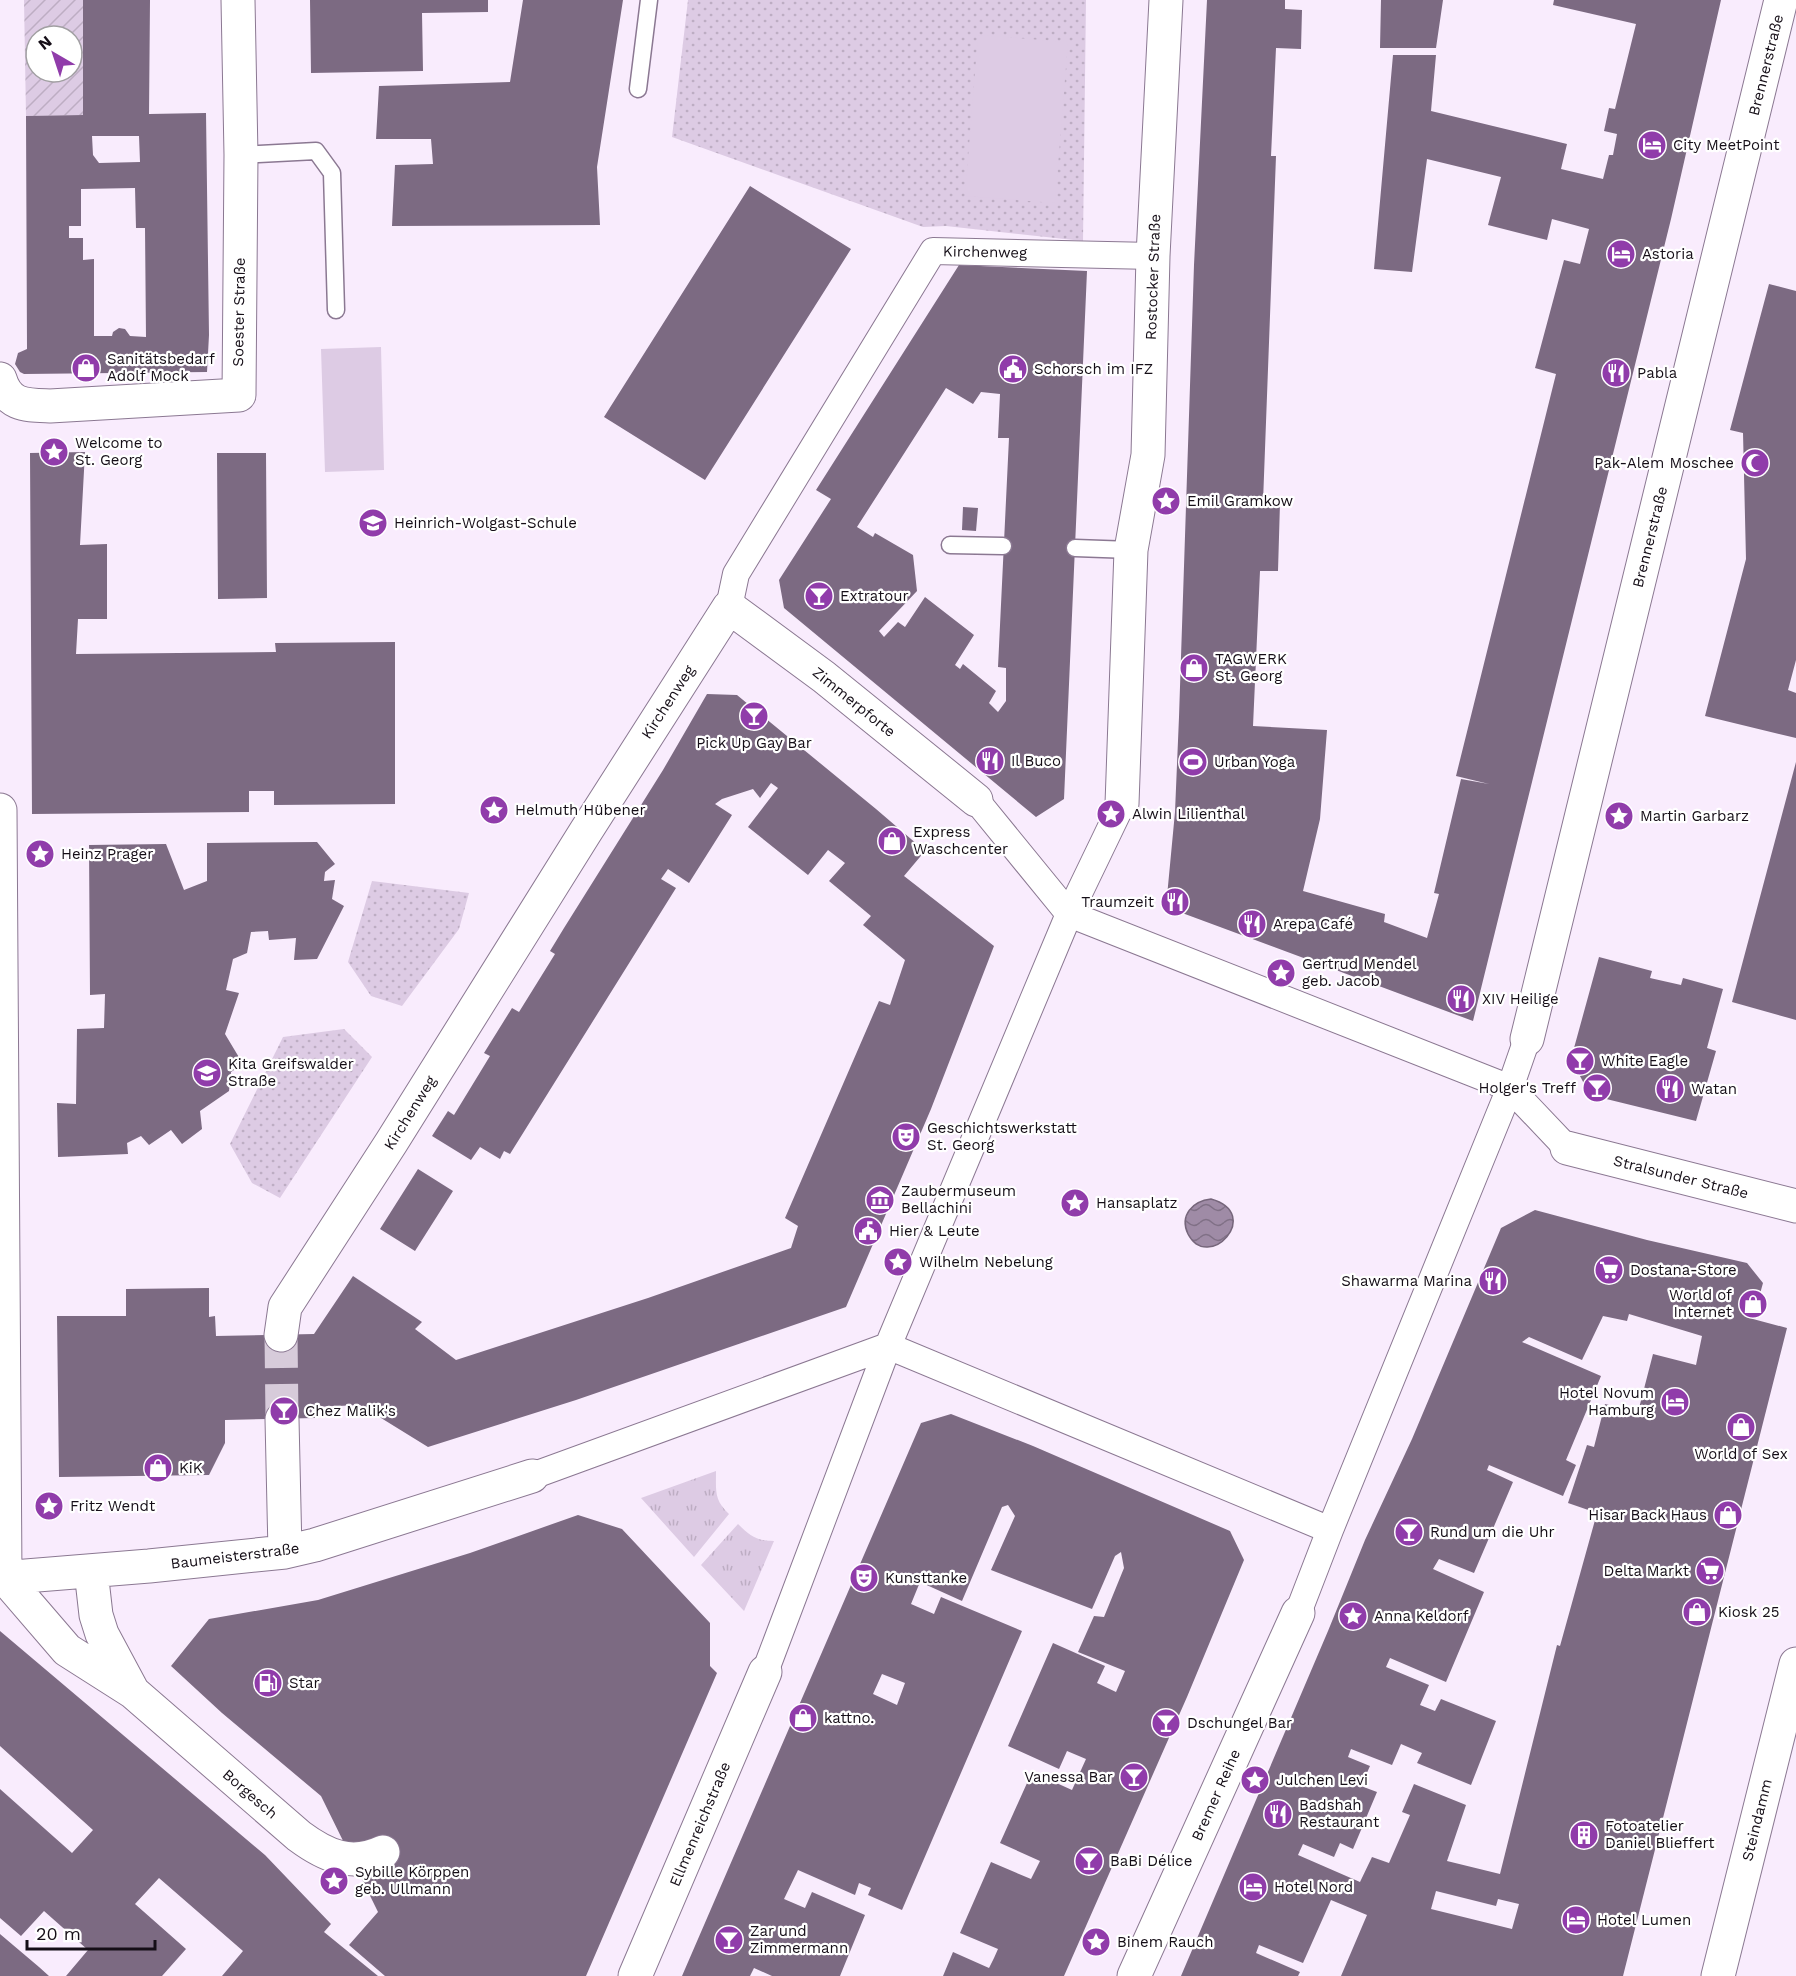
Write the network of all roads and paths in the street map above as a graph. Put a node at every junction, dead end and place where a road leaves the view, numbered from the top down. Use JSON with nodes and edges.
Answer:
{"nodes":[{"id":1,"x":238,"y":0,"type":"edge"},
{"id":2,"x":649,"y":0,"type":"edge"},
{"id":3,"x":1166,"y":0,"type":"edge"},
{"id":4,"x":1782,"y":0,"type":"edge"},
{"id":5,"x":638,"y":89,"type":"dead end"},
{"id":6,"x":241,"y":154,"type":"junction"},
{"id":7,"x":1153,"y":256,"type":"junction"},
{"id":8,"x":336,"y":310,"type":"dead end"},
{"id":9,"x":5,"y":389,"type":"edge"},
{"id":10,"x":950,"y":545,"type":"dead end"},
{"id":11,"x":1003,"y":546,"type":"dead end"},
{"id":12,"x":1075,"y":548,"type":"dead end"},
{"id":13,"x":1131,"y":550,"type":"junction"},
{"id":14,"x":729,"y":607,"type":"junction"},
{"id":15,"x":976,"y":800,"type":"joint"},
{"id":16,"x":1122,"y":804,"type":"joint"},
{"id":17,"x":0,"y":810,"type":"edge"},
{"id":18,"x":1069,"y":914,"type":"junction"},
{"id":19,"x":1527,"y":1039,"type":"joint"},
{"id":20,"x":1510,"y":1088,"type":"junction"},
{"id":21,"x":1567,"y":1148,"type":"joint"},
{"id":22,"x":1796,"y":1206,"type":"edge"},
{"id":23,"x":281,"y":1335,"type":"tunnel mouth"},
{"id":24,"x":888,"y":1346,"type":"junction"},
{"id":25,"x":282,"y":1419,"type":"tunnel mouth"},
{"id":26,"x":532,"y":1476,"type":"joint"},
{"id":27,"x":1330,"y":1530,"type":"junction"},
{"id":28,"x":285,"y":1552,"type":"junction"},
{"id":29,"x":91,"y":1571,"type":"junction"},
{"id":30,"x":2,"y":1578,"type":"edge"},
{"id":31,"x":1298,"y":1613,"type":"joint"},
{"id":32,"x":1796,"y":1664,"type":"edge"},
{"id":33,"x":765,"y":1672,"type":"joint"},
{"id":34,"x":133,"y":1692,"type":"junction"},
{"id":35,"x":384,"y":1852,"type":"dead end"},
{"id":36,"x":635,"y":1976,"type":"edge"},
{"id":37,"x":1134,"y":1976,"type":"edge"},
{"id":38,"x":1718,"y":1976,"type":"edge"}],
"edges":[{"from":1,"to":6,"type":"street","name":"Soester Straße"},
{"from":2,"to":5,"type":"lane"},
{"from":3,"to":7,"type":"street","name":"Rostocker Straße"},
{"from":4,"to":19,"type":"street","name":"Brennerstraße"},
{"from":6,"to":8,"type":"lane"},
{"from":6,"to":9,"type":"street","name":"Soester Straße"},
{"from":7,"to":13,"type":"street","name":"Rostocker Straße"},
{"from":7,"to":14,"type":"street","name":"Kirchenweg"},
{"from":10,"to":11,"type":"lane"},
{"from":12,"to":13,"type":"lane"},
{"from":13,"to":16,"type":"street","name":"Rostocker Straße"},
{"from":14,"to":15,"type":"street","name":"Zimmerpforte"},
{"from":14,"to":23,"type":"street","name":"Kirchenweg"},
{"from":15,"to":18,"type":"street"},
{"from":16,"to":18,"type":"street"},
{"from":17,"to":30,"type":"street"},
{"from":18,"to":20,"type":"street"},
{"from":18,"to":24,"type":"street"},
{"from":19,"to":20,"type":"street"},
{"from":20,"to":21,"type":"street"},
{"from":20,"to":27,"type":"street"},
{"from":21,"to":22,"type":"street","name":"Stralsunder Straße"},
{"from":24,"to":26,"type":"street"},
{"from":24,"to":27,"type":"street"},
{"from":24,"to":33,"type":"street"},
{"from":25,"to":28,"type":"street"},
{"from":26,"to":28,"type":"street","name":"Baumeisterstraße"},
{"from":27,"to":31,"type":"street"},
{"from":28,"to":29,"type":"street","name":"Baumeisterstraße"},
{"from":29,"to":30,"type":"street","name":"Baumeisterstraße"},
{"from":29,"to":34,"type":"street","name":"Borgesch"},
{"from":30,"to":34,"type":"street","name":"Borgesch"},
{"from":31,"to":37,"type":"street","name":"Bremer Reihe"},
{"from":32,"to":38,"type":"street","name":"Steindamm"},
{"from":33,"to":36,"type":"street","name":"Ellmenreichstraße"},
{"from":34,"to":35,"type":"street","name":"Borgesch"}]}
